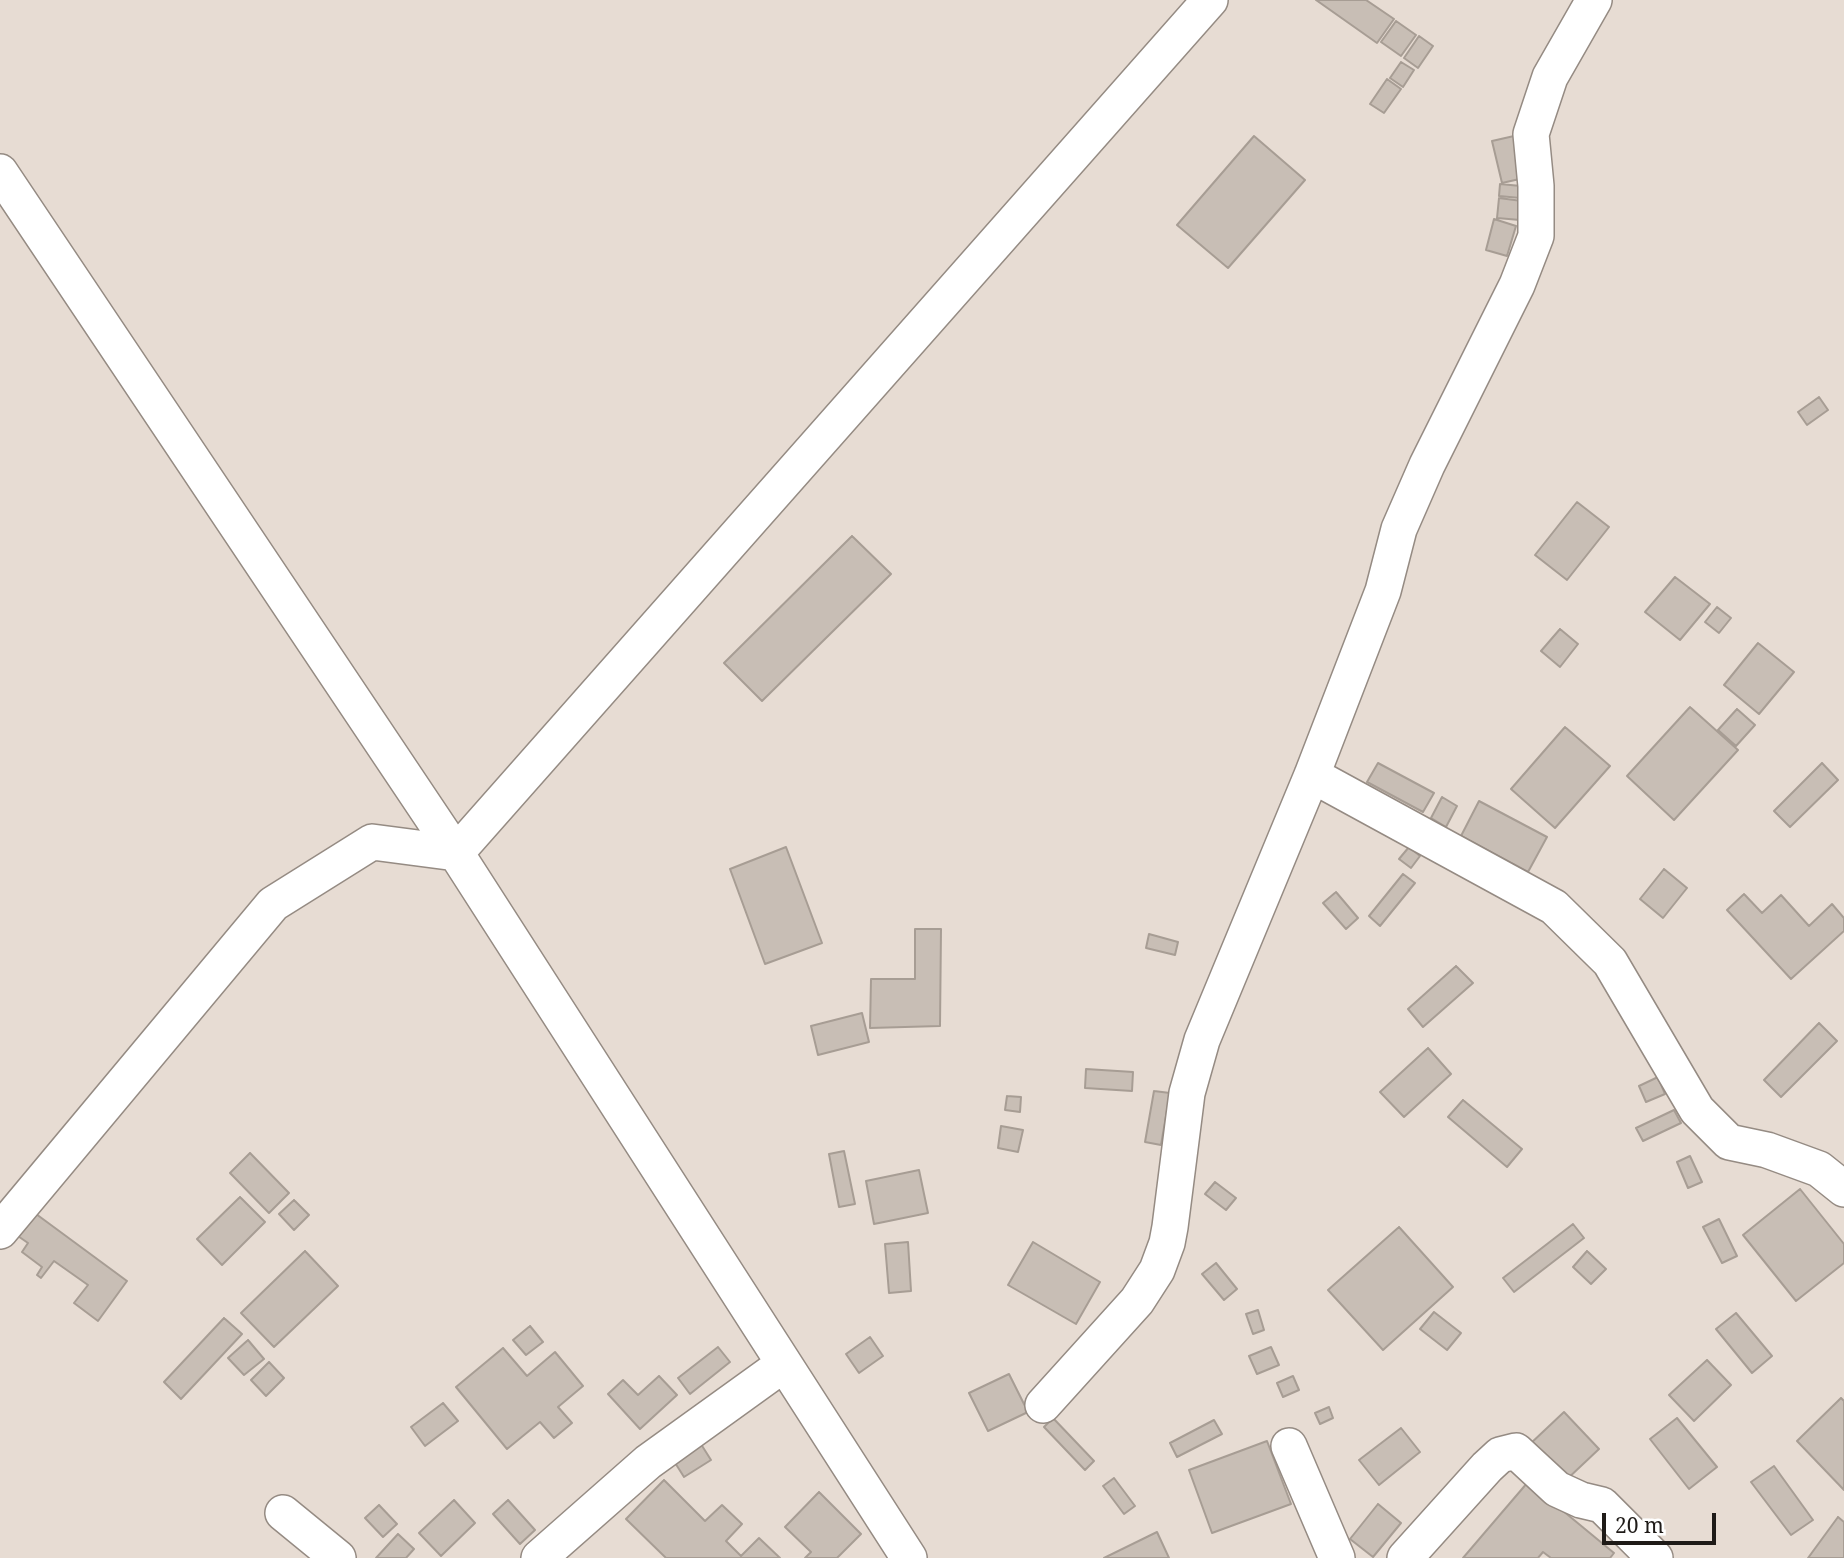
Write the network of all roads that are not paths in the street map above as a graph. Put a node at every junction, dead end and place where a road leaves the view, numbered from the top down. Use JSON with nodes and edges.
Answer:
{"nodes":[{"id":1,"x":1210,"y":0,"type":"edge"},
{"id":2,"x":1594,"y":0,"type":"edge"},
{"id":3,"x":0,"y":172,"type":"edge"},
{"id":4,"x":1312,"y":775,"type":"junction"},
{"id":5,"x":456,"y":853,"type":"junction"},
{"id":6,"x":1844,"y":1189,"type":"edge"},
{"id":7,"x":0,"y":1231,"type":"edge"},
{"id":8,"x":784,"y":1364,"type":"junction"},
{"id":9,"x":1042,"y":1405,"type":"dead end"},
{"id":10,"x":1289,"y":1446,"type":"dead end"},
{"id":11,"x":283,"y":1513,"type":"dead end"},
{"id":12,"x":338,"y":1558,"type":"edge"},
{"id":13,"x":539,"y":1558,"type":"edge"},
{"id":14,"x":909,"y":1558,"type":"edge"},
{"id":15,"x":1337,"y":1558,"type":"edge"},
{"id":16,"x":1405,"y":1558,"type":"edge"},
{"id":17,"x":1655,"y":1558,"type":"edge"}],
"edges":[{"from":1,"to":5,"type":"street"},
{"from":2,"to":4,"type":"street"},
{"from":3,"to":5,"type":"street"},
{"from":4,"to":6,"type":"street"},
{"from":4,"to":9,"type":"street"},
{"from":5,"to":7,"type":"street"},
{"from":5,"to":8,"type":"street"},
{"from":8,"to":13,"type":"street"},
{"from":8,"to":14,"type":"street"},
{"from":10,"to":15,"type":"street"},
{"from":11,"to":12,"type":"street"},
{"from":16,"to":17,"type":"street"}]}
